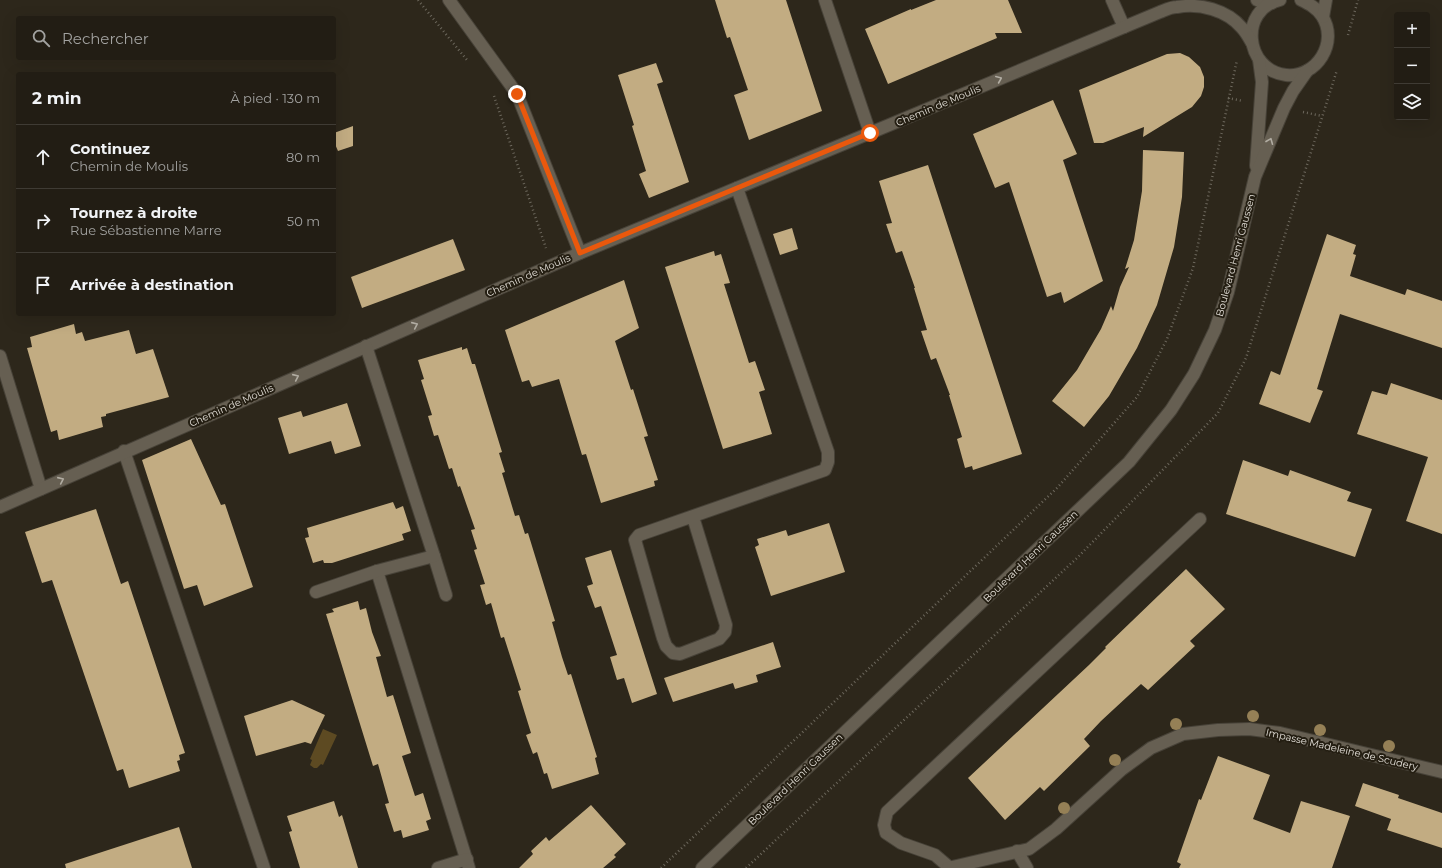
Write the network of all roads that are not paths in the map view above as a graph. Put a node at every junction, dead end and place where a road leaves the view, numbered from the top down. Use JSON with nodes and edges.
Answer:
{"nodes":[{"id":1,"x":449,"y":0,"type":"edge"},
{"id":2,"x":825,"y":0,"type":"edge"},
{"id":3,"x":1112,"y":0,"type":"edge"},
{"id":4,"x":1257,"y":0,"type":"edge"},
{"id":5,"x":1301,"y":0,"type":"edge"},
{"id":6,"x":1326,"y":0,"type":"edge"},
{"id":7,"x":1276,"y":2,"type":"edge"},
{"id":8,"x":1322,"y":17,"type":"junction"},
{"id":9,"x":1124,"y":27,"type":"junction"},
{"id":10,"x":1252,"y":44,"type":"junction"},
{"id":11,"x":1259,"y":60,"type":"junction"},
{"id":12,"x":1308,"y":71,"type":"junction"},
{"id":13,"x":870,"y":133,"type":"junction"},
{"id":14,"x":1256,"y":177,"type":"junction"},
{"id":15,"x":736,"y":188,"type":"junction"},
{"id":16,"x":580,"y":253,"type":"junction"},
{"id":17,"x":366,"y":346,"type":"junction"},
{"id":18,"x":0,"y":356,"type":"edge"},
{"id":19,"x":124,"y":451,"type":"junction"},
{"id":20,"x":41,"y":489,"type":"junction"},
{"id":21,"x":0,"y":507,"type":"edge"},
{"id":22,"x":693,"y":517,"type":"junction"},
{"id":23,"x":1200,"y":519,"type":"dead end"},
{"id":24,"x":434,"y":556,"type":"junction"},
{"id":25,"x":377,"y":571,"type":"junction"},
{"id":26,"x":316,"y":592,"type":"dead end"},
{"id":27,"x":446,"y":595,"type":"dead end"},
{"id":28,"x":1442,"y":772,"type":"edge"},
{"id":29,"x":1017,"y":852,"type":"junction"},
{"id":30,"x":468,"y":863,"type":"edge"},
{"id":31,"x":264,"y":868,"type":"edge"},
{"id":32,"x":438,"y":868,"type":"edge"},
{"id":33,"x":702,"y":868,"type":"edge"},
{"id":34,"x":949,"y":868,"type":"edge"},
{"id":35,"x":1027,"y":868,"type":"edge"}],
"edges":[{"from":1,"to":16,"type":"street"},
{"from":2,"to":13,"type":"street"},
{"from":3,"to":9,"type":"street"},
{"from":4,"to":7,"type":"street"},
{"from":5,"to":8,"type":"street","name":"Boulevard Henri Gaussen"},
{"from":6,"to":8,"type":"street"},
{"from":7,"to":10,"type":"street","name":"Boulevard Henri Gaussen"},
{"from":8,"to":12,"type":"street","name":"Boulevard Henri Gaussen"},
{"from":9,"to":10,"type":"street","name":"Chemin de Moulis"},
{"from":13,"to":9,"type":"street","name":"Chemin de Moulis","one_way":true},
{"from":10,"to":11,"type":"street","name":"Boulevard Henri Gaussen"},
{"from":11,"to":12,"type":"street","name":"Boulevard Henri Gaussen"},
{"from":11,"to":14,"type":"street","name":"Boulevard Henri Gaussen"},
{"from":14,"to":12,"type":"street","name":"Boulevard Henri Gaussen","one_way":true},
{"from":13,"to":15,"type":"street","name":"Chemin de Moulis"},
{"from":14,"to":33,"type":"street","name":"Boulevard Henri Gaussen"},
{"from":15,"to":16,"type":"street","name":"Chemin de Moulis"},
{"from":15,"to":22,"type":"street"},
{"from":17,"to":16,"type":"street","name":"Chemin de Moulis","one_way":true},
{"from":19,"to":17,"type":"street","name":"Chemin de Moulis","one_way":true},
{"from":17,"to":24,"type":"street"},
{"from":18,"to":20,"type":"street"},
{"from":20,"to":19,"type":"street","name":"Chemin de Moulis","one_way":true},
{"from":19,"to":31,"type":"street"},
{"from":20,"to":21,"type":"street","name":"Chemin de Moulis"},
{"from":22,"to":22,"type":"street"},
{"from":23,"to":34,"type":"street"},
{"from":24,"to":25,"type":"street"},
{"from":24,"to":27,"type":"street"},
{"from":25,"to":26,"type":"street"},
{"from":25,"to":30,"type":"street"},
{"from":28,"to":29,"type":"street","name":"Impasse Madeleine de Scudery"},
{"from":29,"to":34,"type":"street","name":"Impasse Madeleine de Scudery"},
{"from":29,"to":35,"type":"street"},
{"from":30,"to":32,"type":"street"}]}
